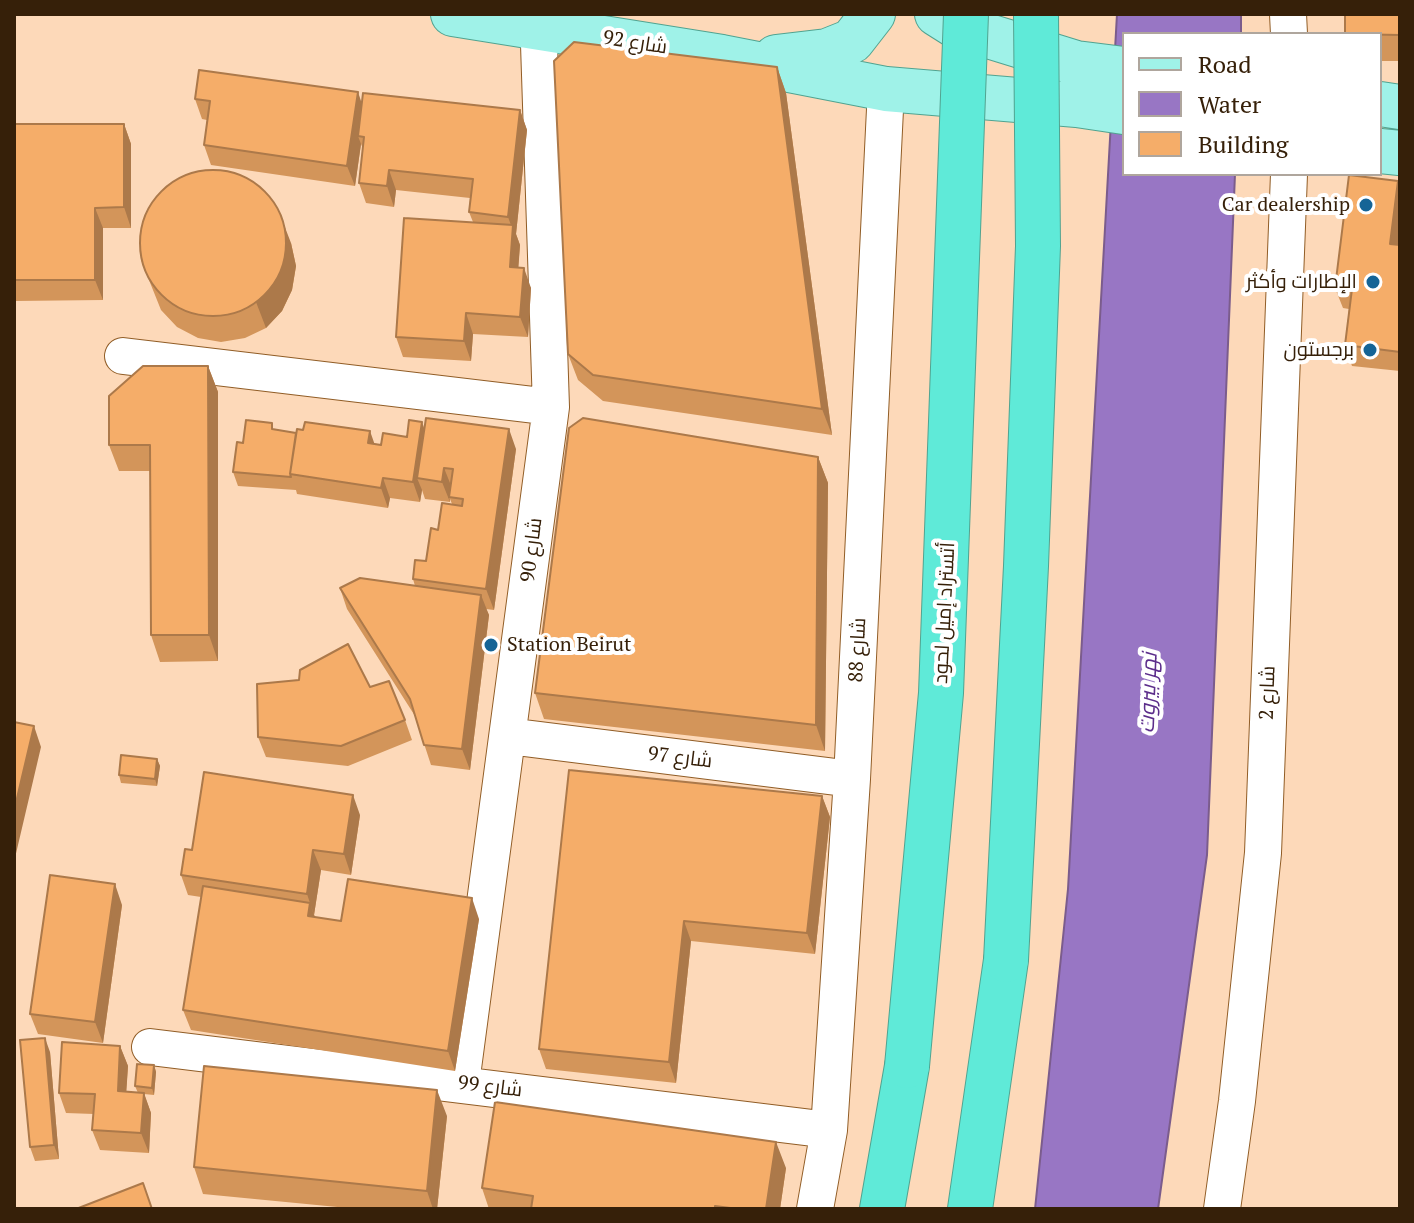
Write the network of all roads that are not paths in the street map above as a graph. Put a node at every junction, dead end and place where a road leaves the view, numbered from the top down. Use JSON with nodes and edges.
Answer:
{"nodes":[{"id":1,"x":453,"y":14,"type":"edge"},
{"id":2,"x":873,"y":14,"type":"edge"},
{"id":3,"x":937,"y":14,"type":"edge"},
{"id":4,"x":966,"y":14,"type":"edge"},
{"id":5,"x":1036,"y":14,"type":"edge"},
{"id":6,"x":538,"y":20,"type":"edge"},
{"id":7,"x":722,"y":57,"type":"junction"},
{"id":8,"x":1122,"y":70,"type":"edge"},
{"id":9,"x":1076,"y":84,"type":"junction"},
{"id":10,"x":886,"y":89,"type":"junction"},
{"id":11,"x":1122,"y":111,"type":"edge"},
{"id":12,"x":1289,"y":176,"type":"edge"},
{"id":13,"x":123,"y":356,"type":"dead end"},
{"id":14,"x":551,"y":407,"type":"junction"},
{"id":15,"x":508,"y":736,"type":"junction"},
{"id":16,"x":852,"y":779,"type":"junction"},
{"id":17,"x":150,"y":1047,"type":"dead end"},
{"id":18,"x":461,"y":1083,"type":"junction"},
{"id":19,"x":829,"y":1130,"type":"junction"},
{"id":20,"x":815,"y":1209,"type":"edge"},
{"id":21,"x":882,"y":1209,"type":"edge"},
{"id":22,"x":970,"y":1209,"type":"edge"},
{"id":23,"x":1222,"y":1209,"type":"edge"}],
"edges":[{"from":1,"to":6,"type":"main road","name":"شارع 92"},
{"from":2,"to":7,"type":"main road"},
{"from":3,"to":9,"type":"main road"},
{"from":4,"to":21,"type":"highway","name":"أتستراد إميل لحود","bridge":true},
{"from":5,"to":22,"type":"highway","bridge":true},
{"from":6,"to":7,"type":"main road","name":"شارع 92"},
{"from":6,"to":14,"type":"street","name":"شارع 90"},
{"from":7,"to":10,"type":"main road"},
{"from":8,"to":9,"type":"main road"},
{"from":9,"to":10,"type":"main road"},
{"from":9,"to":11,"type":"main road"},
{"from":10,"to":16,"type":"street","name":"شارع 88"},
{"from":12,"to":23,"type":"street","name":"شارع 2"},
{"from":13,"to":14,"type":"street"},
{"from":14,"to":15,"type":"street","name":"شارع 90"},
{"from":15,"to":16,"type":"street","name":"شارع 97"},
{"from":15,"to":18,"type":"street","name":"شارع 90"},
{"from":16,"to":19,"type":"street","name":"شارع 88"},
{"from":17,"to":18,"type":"street","name":"شارع 99"},
{"from":18,"to":19,"type":"street","name":"شارع 99"},
{"from":19,"to":20,"type":"street","name":"شارع 88"}]}
